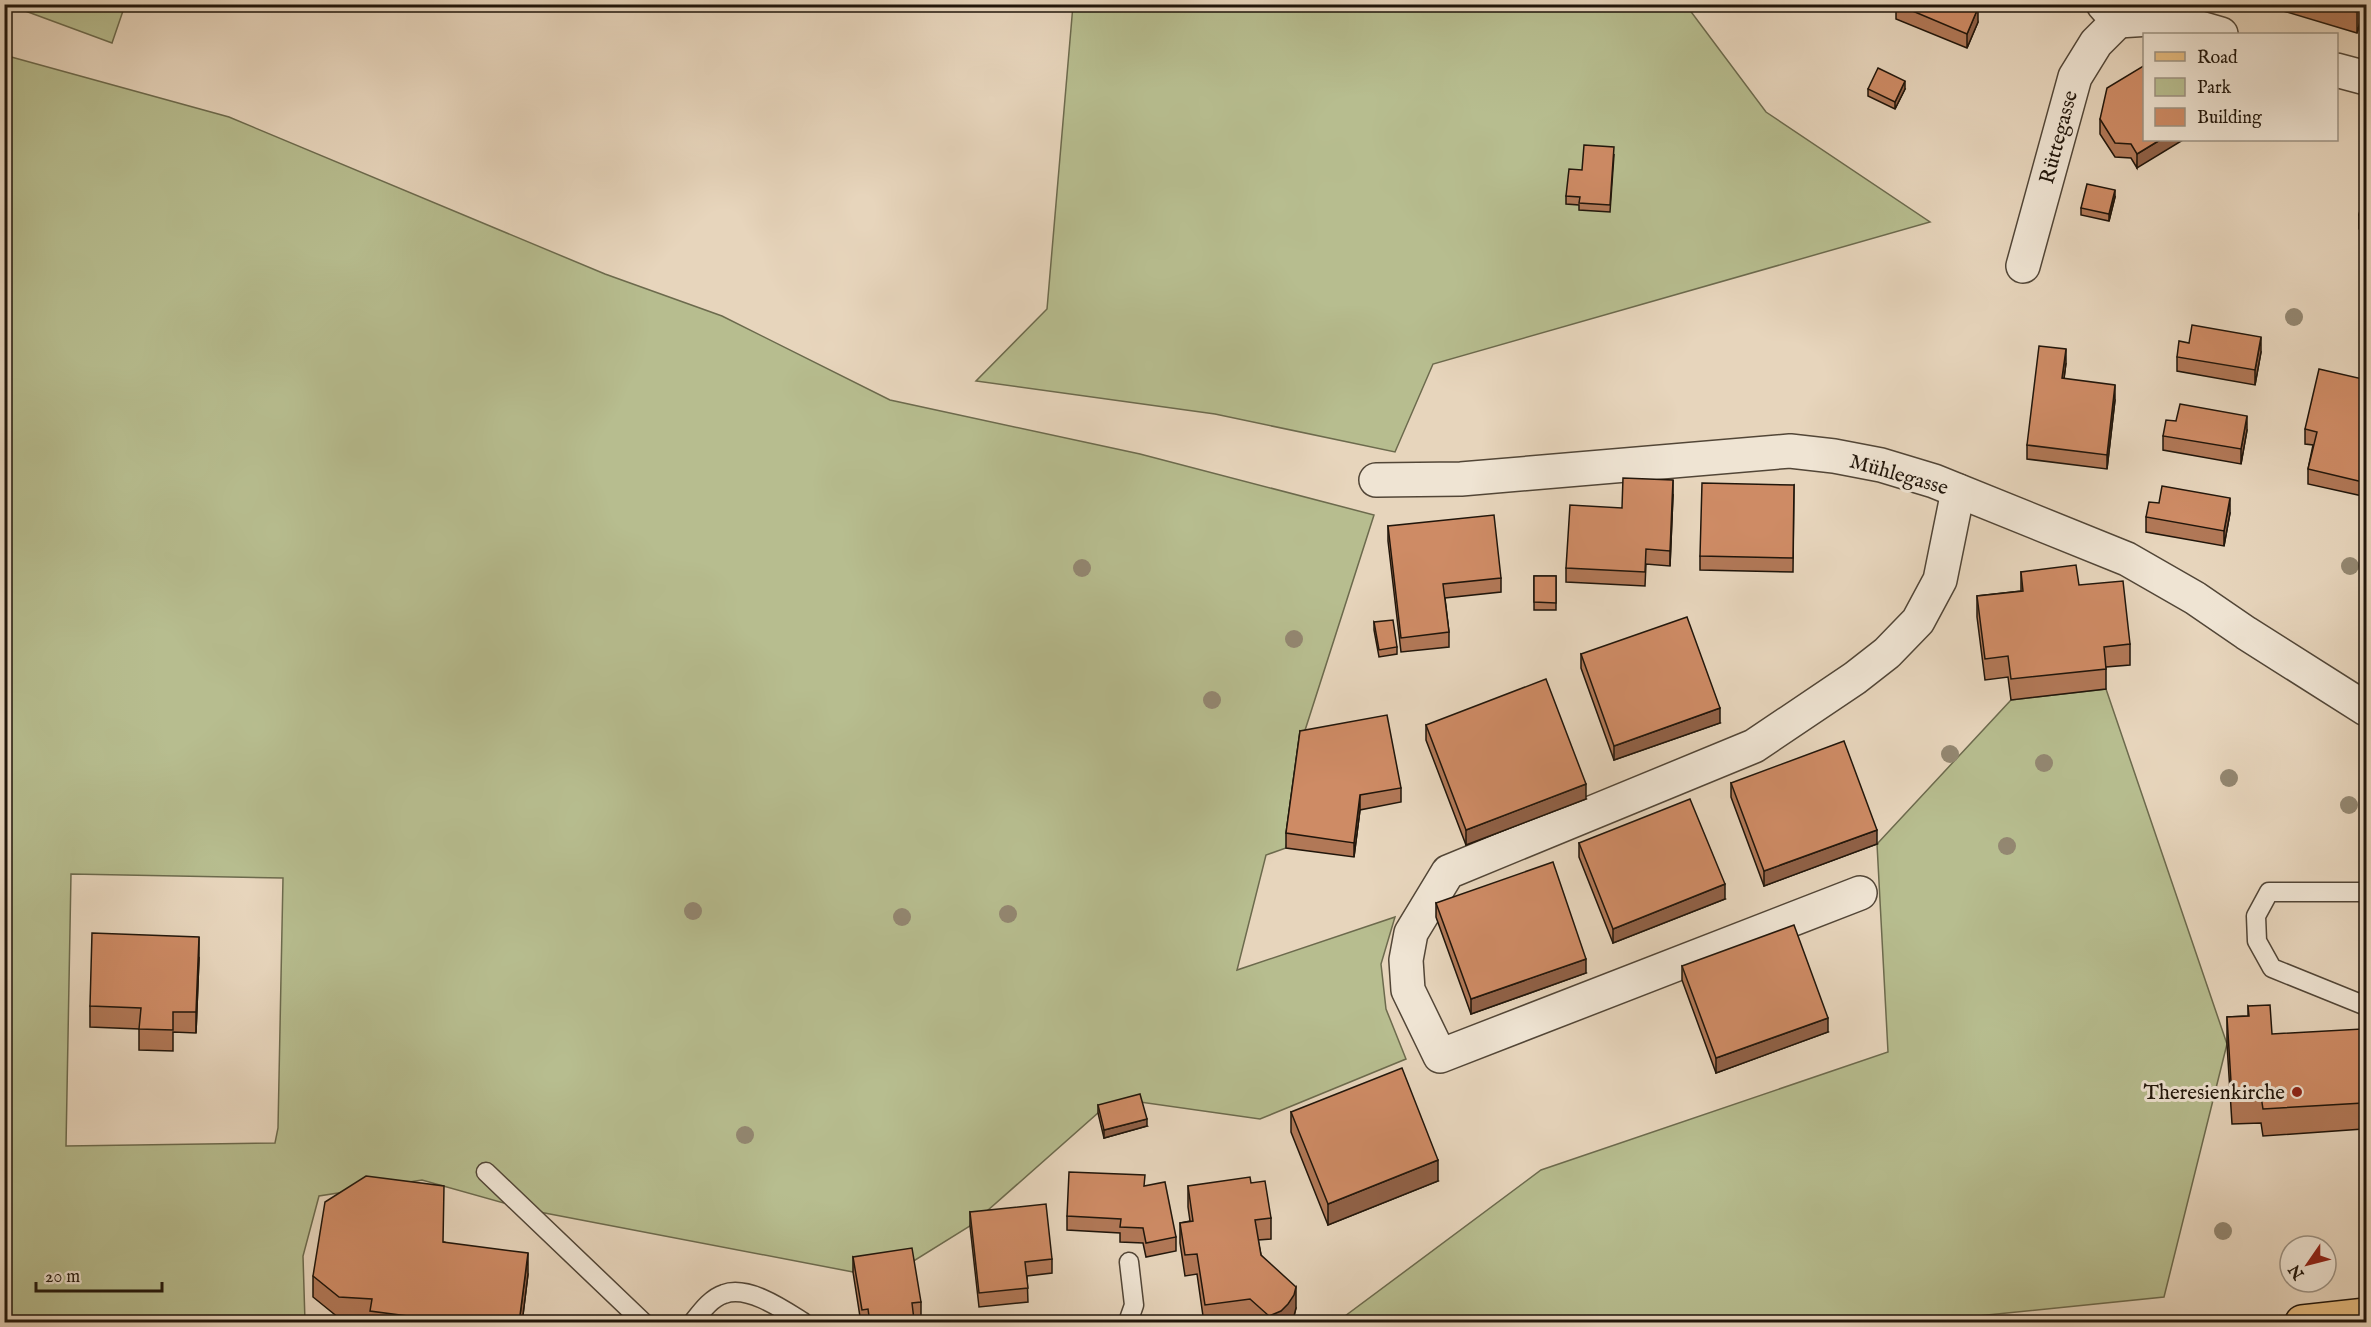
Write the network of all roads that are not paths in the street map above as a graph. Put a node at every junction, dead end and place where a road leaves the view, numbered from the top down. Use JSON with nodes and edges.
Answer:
{"nodes":[{"id":1,"x":2111,"y":13,"type":"edge"},
{"id":2,"x":2218,"y":33,"type":"edge"},
{"id":3,"x":2338,"y":70,"type":"edge"},
{"id":4,"x":2367,"y":78,"type":"edge"},
{"id":5,"x":2023,"y":266,"type":"dead end"},
{"id":6,"x":1376,"y":480,"type":"dead end"},
{"id":7,"x":1958,"y":491,"type":"junction"},
{"id":8,"x":2367,"y":709,"type":"edge"},
{"id":9,"x":2367,"y":892,"type":"edge"},
{"id":10,"x":1860,"y":893,"type":"dead end"},
{"id":11,"x":2367,"y":1006,"type":"edge"},
{"id":12,"x":486,"y":1172,"type":"dead end"},
{"id":13,"x":1129,"y":1262,"type":"dead end"},
{"id":14,"x":2367,"y":1315,"type":"edge"},
{"id":15,"x":2314,"y":1322,"type":"edge"},
{"id":16,"x":643,"y":1323,"type":"edge"},
{"id":17,"x":693,"y":1323,"type":"edge"},
{"id":18,"x":803,"y":1323,"type":"edge"},
{"id":19,"x":1128,"y":1323,"type":"edge"}],
"edges":[{"from":1,"to":2,"type":"street","name":"Rüttegasse"},
{"from":1,"to":5,"type":"street","name":"Rüttegasse"},
{"from":3,"to":4,"type":"street"},
{"from":6,"to":7,"type":"street","name":"Mühlegasse"},
{"from":7,"to":8,"type":"street","name":"Mühlegasse"},
{"from":7,"to":10,"type":"street"},
{"from":9,"to":11,"type":"lane"},
{"from":12,"to":16,"type":"lane"},
{"from":13,"to":19,"type":"lane"},
{"from":14,"to":15,"type":"main road"},
{"from":17,"to":18,"type":"lane"}]}
